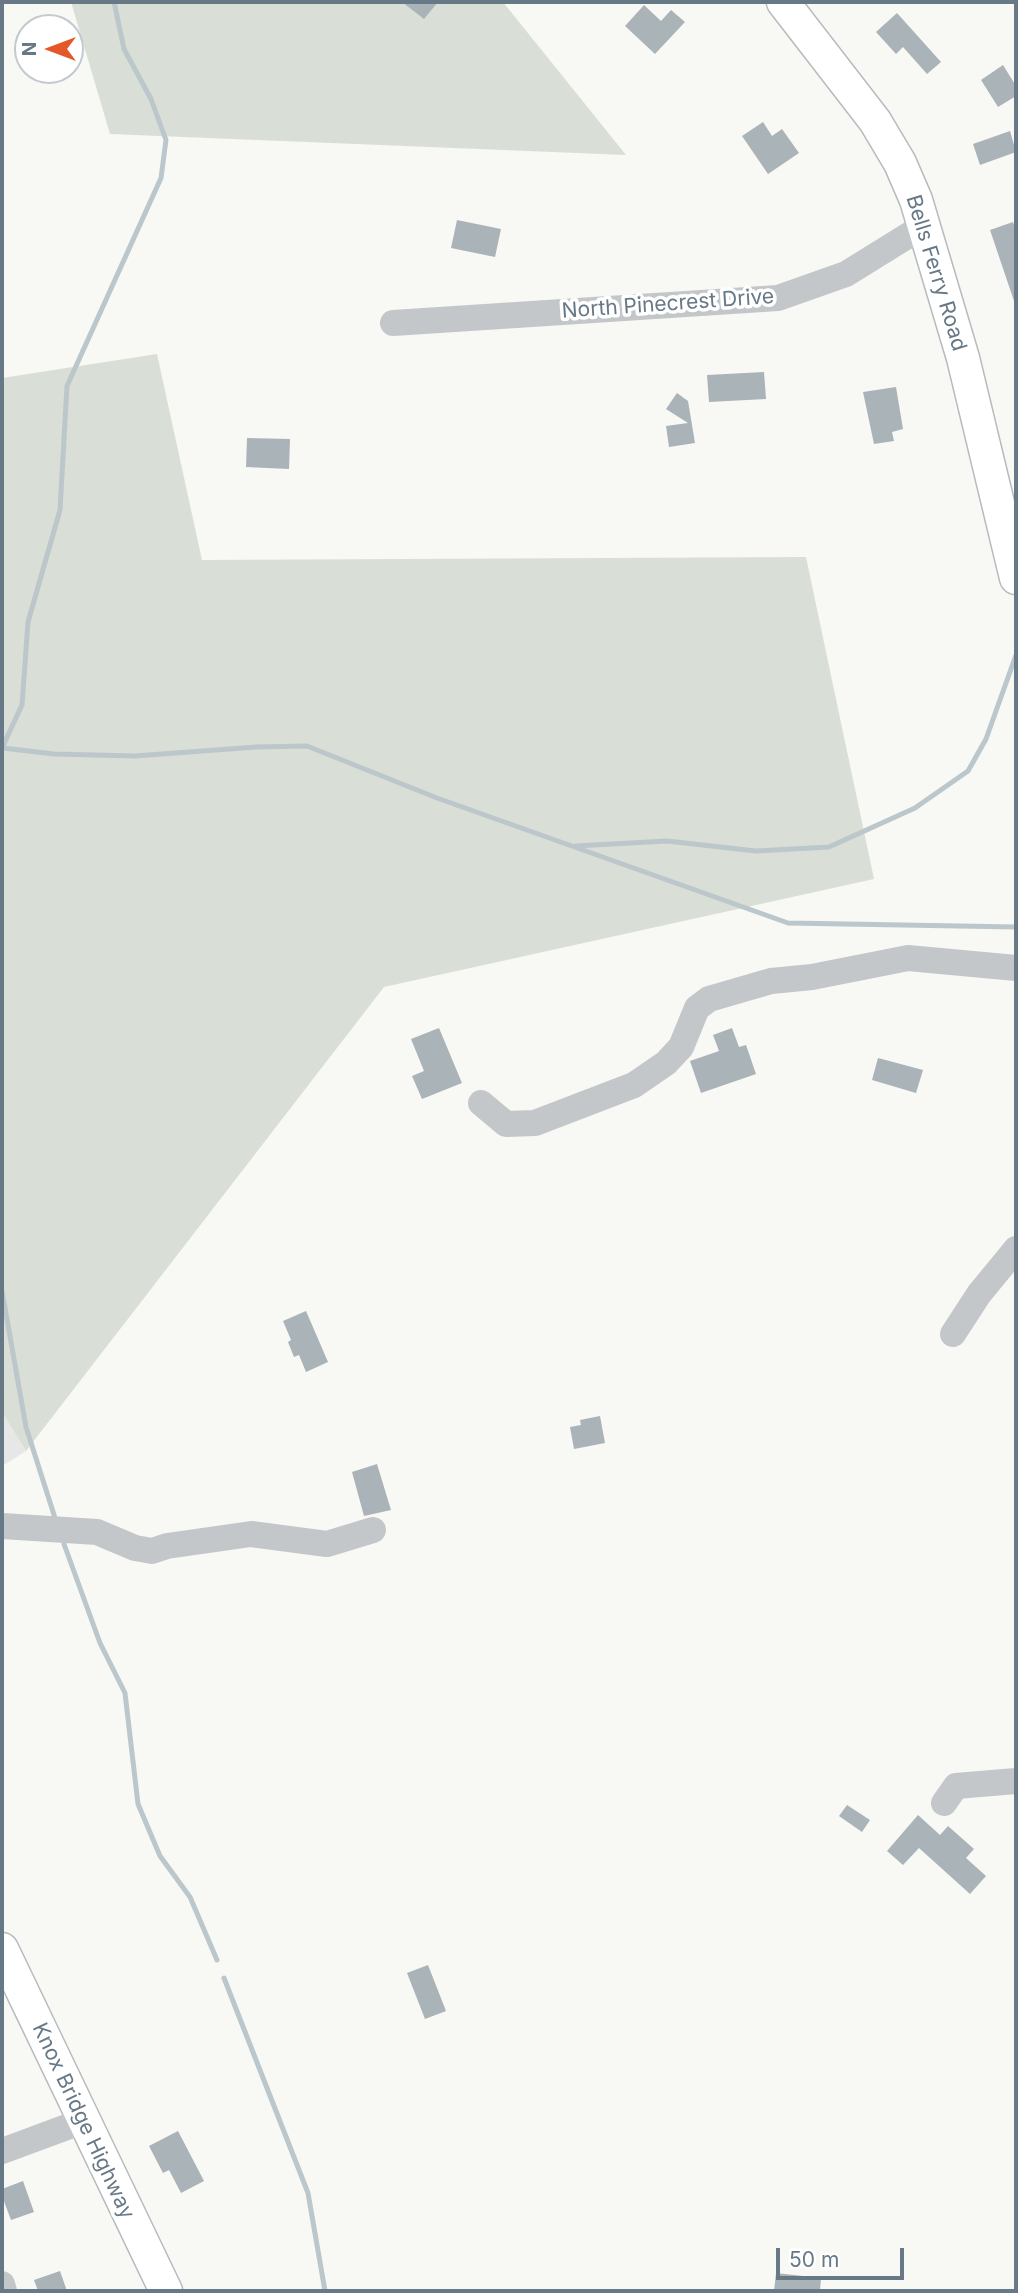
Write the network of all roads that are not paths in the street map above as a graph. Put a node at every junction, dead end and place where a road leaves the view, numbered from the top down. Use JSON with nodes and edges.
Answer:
{"nodes":[{"id":1,"x":783,"y":2,"type":"edge"},
{"id":2,"x":925,"y":225,"type":"junction"},
{"id":3,"x":393,"y":323,"type":"dead end"},
{"id":4,"x":1016,"y":578,"type":"edge"},
{"id":5,"x":1016,"y":968,"type":"edge"},
{"id":6,"x":481,"y":1103,"type":"dead end"},
{"id":7,"x":1016,"y":1249,"type":"edge"},
{"id":8,"x":953,"y":1334,"type":"dead end"},
{"id":9,"x":2,"y":1526,"type":"edge"},
{"id":10,"x":373,"y":1530,"type":"dead end"},
{"id":11,"x":1016,"y":1781,"type":"edge"},
{"id":12,"x":944,"y":1803,"type":"dead end"},
{"id":13,"x":2,"y":1949,"type":"edge"},
{"id":14,"x":83,"y":2121,"type":"junction"},
{"id":15,"x":2,"y":2151,"type":"edge"},
{"id":16,"x":2,"y":2284,"type":"edge"},
{"id":17,"x":4,"y":2291,"type":"edge"},
{"id":18,"x":166,"y":2291,"type":"edge"}],
"edges":[{"from":1,"to":2,"type":"main road","name":"Bells Ferry Road"},
{"from":2,"to":3,"type":"street","name":"North Pinecrest Drive"},
{"from":2,"to":4,"type":"main road","name":"Bells Ferry Road"},
{"from":5,"to":6,"type":"street"},
{"from":7,"to":8,"type":"street"},
{"from":9,"to":10,"type":"street"},
{"from":11,"to":12,"type":"street"},
{"from":13,"to":14,"type":"main road","name":"Knox Bridge Highway"},
{"from":14,"to":15,"type":"street"},
{"from":14,"to":18,"type":"main road","name":"Knox Bridge Highway"},
{"from":16,"to":17,"type":"street"}]}
